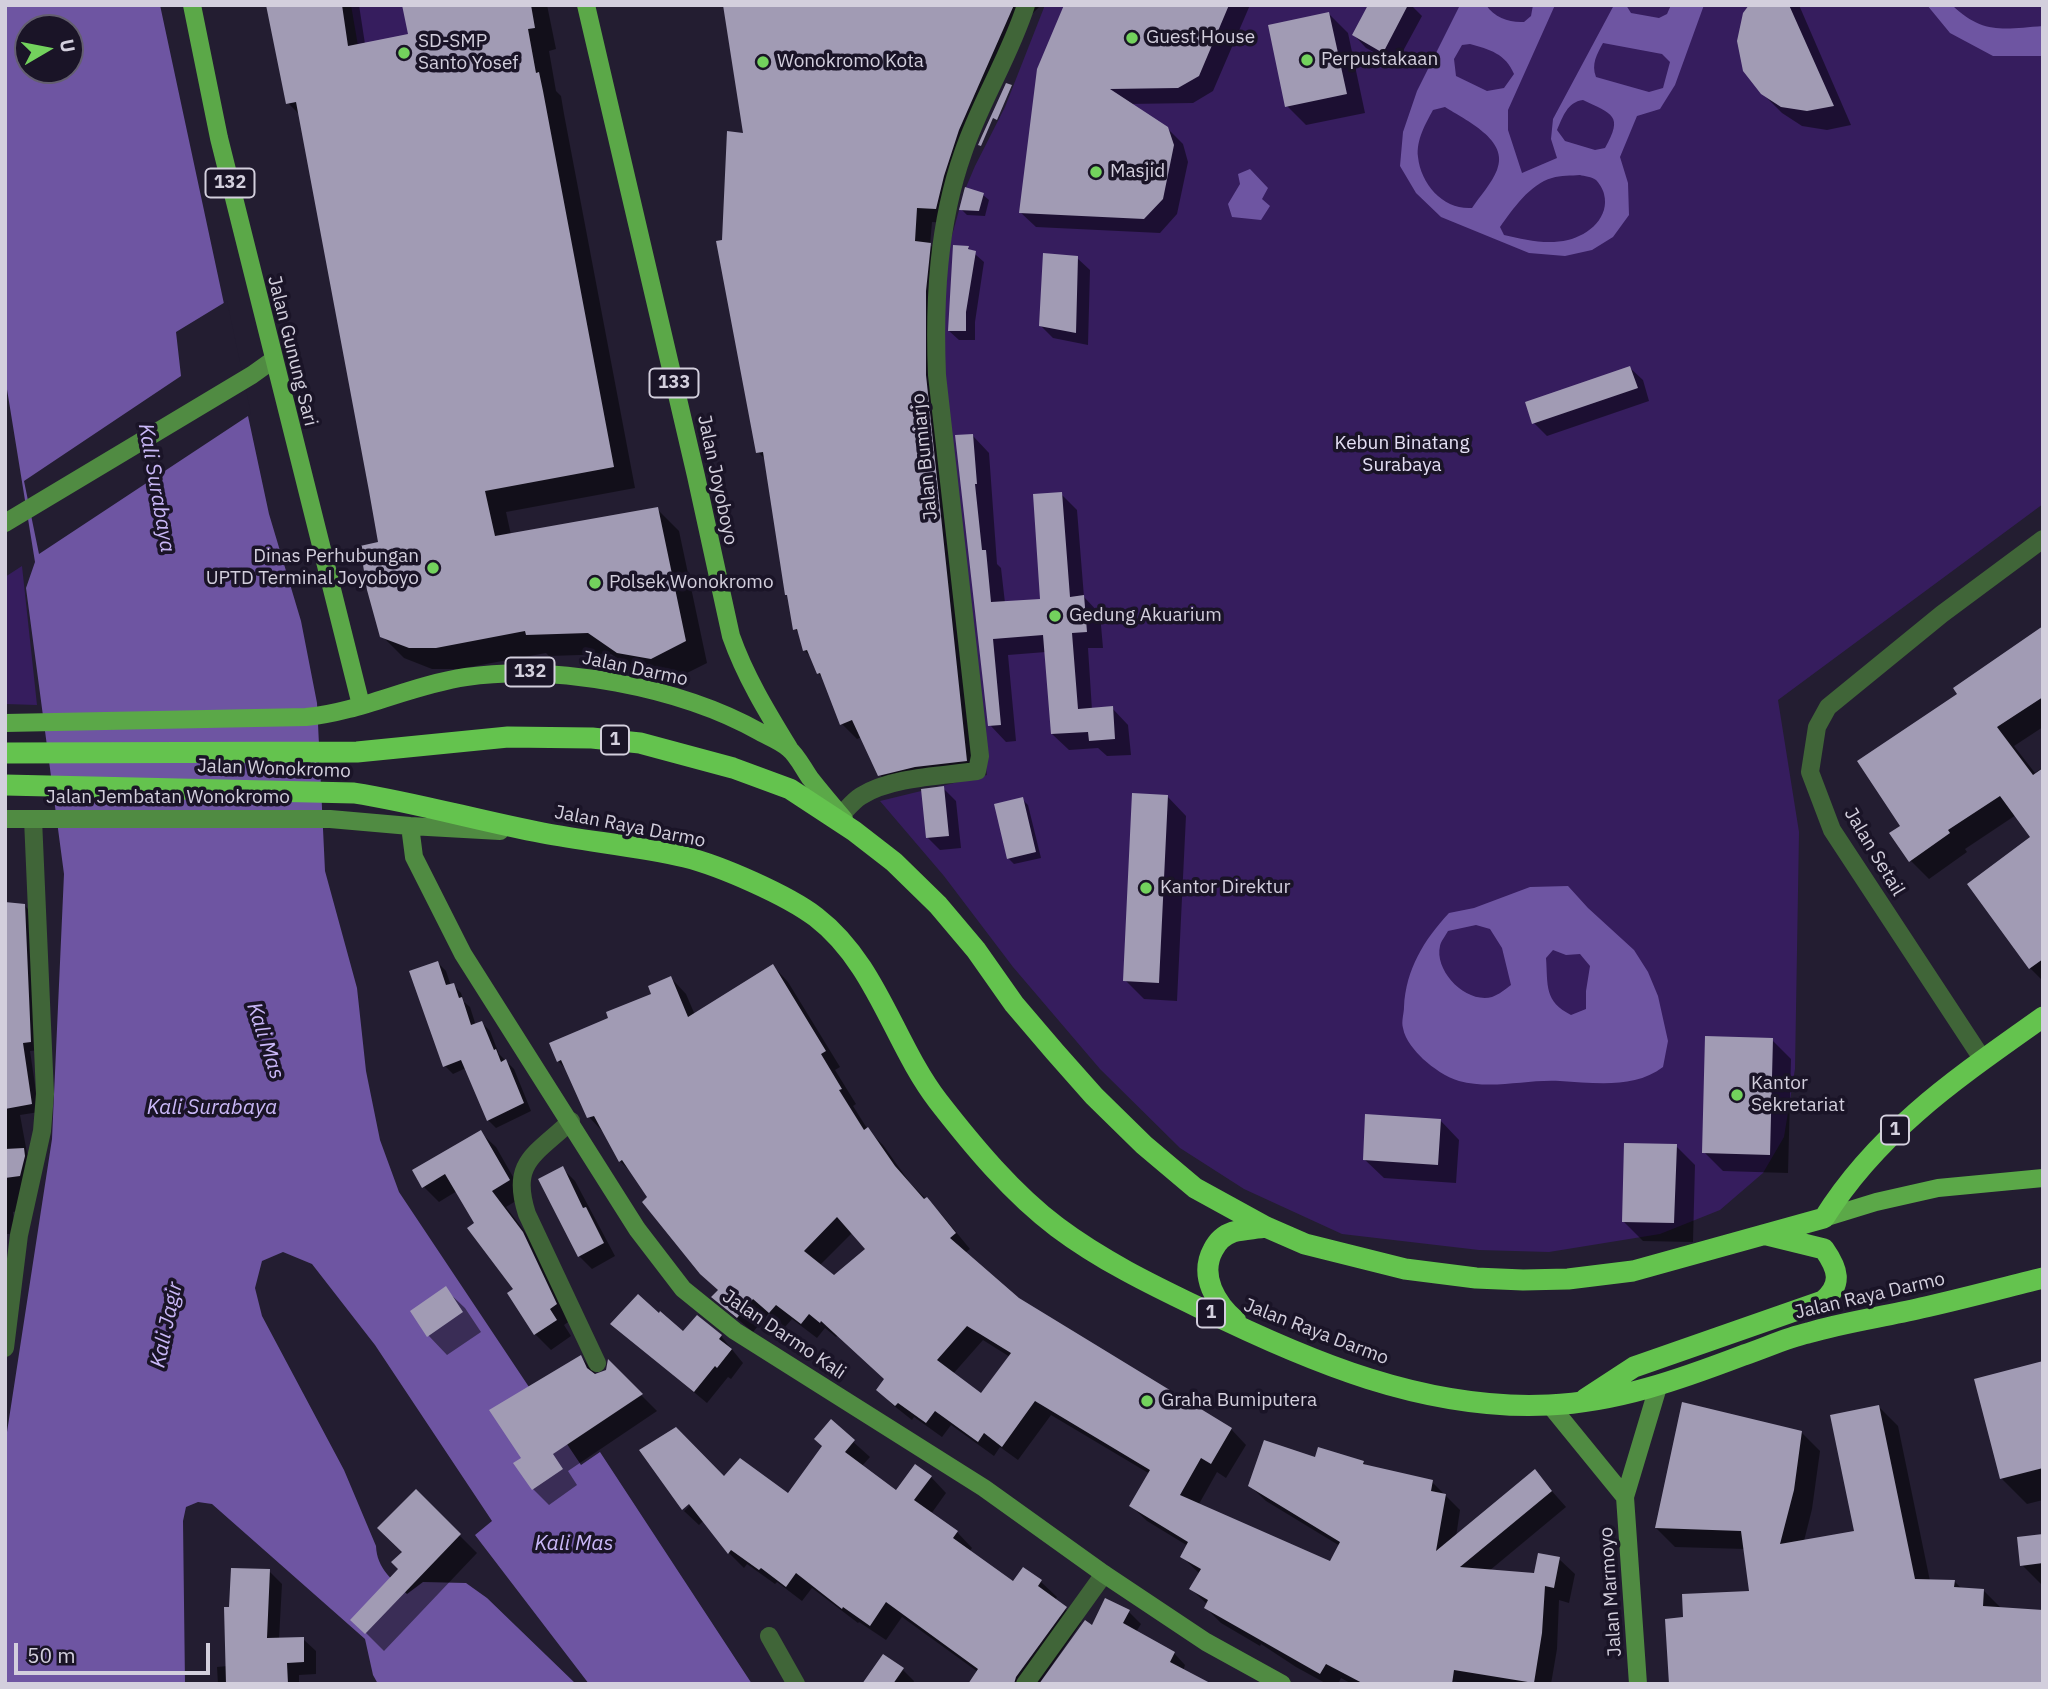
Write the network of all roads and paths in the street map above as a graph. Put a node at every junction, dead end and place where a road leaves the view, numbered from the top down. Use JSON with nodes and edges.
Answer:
{"nodes":[{"id":1,"x":192,"y":5,"type":"edge"},
{"id":2,"x":586,"y":5,"type":"edge"},
{"id":3,"x":1026,"y":5,"type":"edge"},
{"id":4,"x":273,"y":360,"type":"junction"},
{"id":5,"x":11,"y":519,"type":"edge"},
{"id":6,"x":2043,"y":539,"type":"edge"},
{"id":7,"x":361,"y":705,"type":"junction"},
{"id":8,"x":5,"y":723,"type":"edge"},
{"id":9,"x":789,"y":748,"type":"junction"},
{"id":10,"x":5,"y":753,"type":"edge"},
{"id":11,"x":5,"y":785,"type":"edge"},
{"id":12,"x":5,"y":819,"type":"edge"},
{"id":13,"x":41,"y":819,"type":"junction"},
{"id":14,"x":330,"y":819,"type":"joint"},
{"id":15,"x":848,"y":823,"type":"junction"},
{"id":16,"x":410,"y":827,"type":"junction"},
{"id":17,"x":538,"y":832,"type":"junction"},
{"id":18,"x":2043,"y":1017,"type":"edge"},
{"id":19,"x":1983,"y":1060,"type":"junction"},
{"id":20,"x":571,"y":1121,"type":"junction"},
{"id":21,"x":2043,"y":1178,"type":"edge"},
{"id":22,"x":1824,"y":1218,"type":"junction"},
{"id":23,"x":1266,"y":1227,"type":"junction"},
{"id":24,"x":1762,"y":1234,"type":"junction"},
{"id":25,"x":2043,"y":1278,"type":"edge"},
{"id":26,"x":1248,"y":1332,"type":"junction"},
{"id":27,"x":5,"y":1348,"type":"edge"},
{"id":28,"x":597,"y":1363,"type":"dead end"},
{"id":29,"x":1658,"y":1387,"type":"junction"},
{"id":30,"x":1582,"y":1401,"type":"junction"},
{"id":31,"x":1550,"y":1405,"type":"junction"},
{"id":32,"x":1625,"y":1497,"type":"junction"},
{"id":33,"x":1104,"y":1574,"type":"junction"},
{"id":34,"x":769,"y":1636,"type":"dead end"},
{"id":35,"x":796,"y":1684,"type":"edge"},
{"id":36,"x":1025,"y":1684,"type":"edge"},
{"id":37,"x":1282,"y":1684,"type":"edge"},
{"id":38,"x":1638,"y":1684,"type":"edge"}],
"edges":[{"from":1,"to":4,"type":"main road","name":"Jalan Gunung Sari","number":"132"},
{"from":2,"to":9,"type":"main road","name":"Jalan Joyoboyo","number":"133"},
{"from":3,"to":15,"type":"street","name":"Jalan Bumiarjo"},
{"from":4,"to":5,"type":"main road"},
{"from":4,"to":7,"type":"main road","name":"Jalan Gunung Sari","number":"132"},
{"from":6,"to":19,"type":"street","name":"Jalan Setail"},
{"from":7,"to":8,"type":"main road","number":"132"},
{"from":7,"to":9,"type":"main road","name":"Jalan Darmo","number":"132"},
{"from":9,"to":15,"type":"main road","name":"Jalan Darmo","number":"133"},
{"from":10,"to":15,"type":"highway","name":"Jalan Wonokromo","number":"1"},
{"from":11,"to":17,"type":"highway","name":"Jalan Wonokromo","number":"1"},
{"from":12,"to":13,"type":"main road","name":"Jalan Jembatan Wonokromo"},
{"from":13,"to":14,"type":"main road","name":"Jalan Jembatan Wonokromo"},
{"from":13,"to":27,"type":"street"},
{"from":14,"to":16,"type":"main road","name":"Jalan Raya Darmo"},
{"from":15,"to":23,"type":"highway","number":"1"},
{"from":16,"to":17,"type":"main road","name":"Jalan Raya Darmo"},
{"from":16,"to":20,"type":"main road","name":"Jalan Darmo Kali"},
{"from":17,"to":26,"type":"highway","name":"Jalan Raya Darmo","number":"1"},
{"from":18,"to":19,"type":"highway","number":"1"},
{"from":19,"to":22,"type":"highway","number":"1"},
{"from":20,"to":28,"type":"street"},
{"from":20,"to":33,"type":"main road","name":"Jalan Darmo Kali"},
{"from":21,"to":22,"type":"main road"},
{"from":22,"to":24,"type":"highway","number":"1"},
{"from":23,"to":24,"type":"highway","number":"1"},
{"from":23,"to":26,"type":"highway"},
{"from":24,"to":30,"type":"highway"},
{"from":25,"to":29,"type":"highway","name":"Jalan Raya Darmo","number":"1"},
{"from":26,"to":31,"type":"highway","name":"Jalan Raya Darmo","number":"1"},
{"from":29,"to":30,"type":"highway","name":"Jalan Raya Darmo","number":"1"},
{"from":29,"to":32,"type":"main road","name":"Jalan Marmoyo"},
{"from":30,"to":31,"type":"highway","name":"Jalan Raya Darmo","number":"1"},
{"from":31,"to":32,"type":"main road"},
{"from":32,"to":38,"type":"main road","name":"Jalan Marmoyo"},
{"from":33,"to":36,"type":"street"},
{"from":33,"to":37,"type":"main road","name":"Jalan Darmo Kali"},
{"from":34,"to":35,"type":"street"}]}
